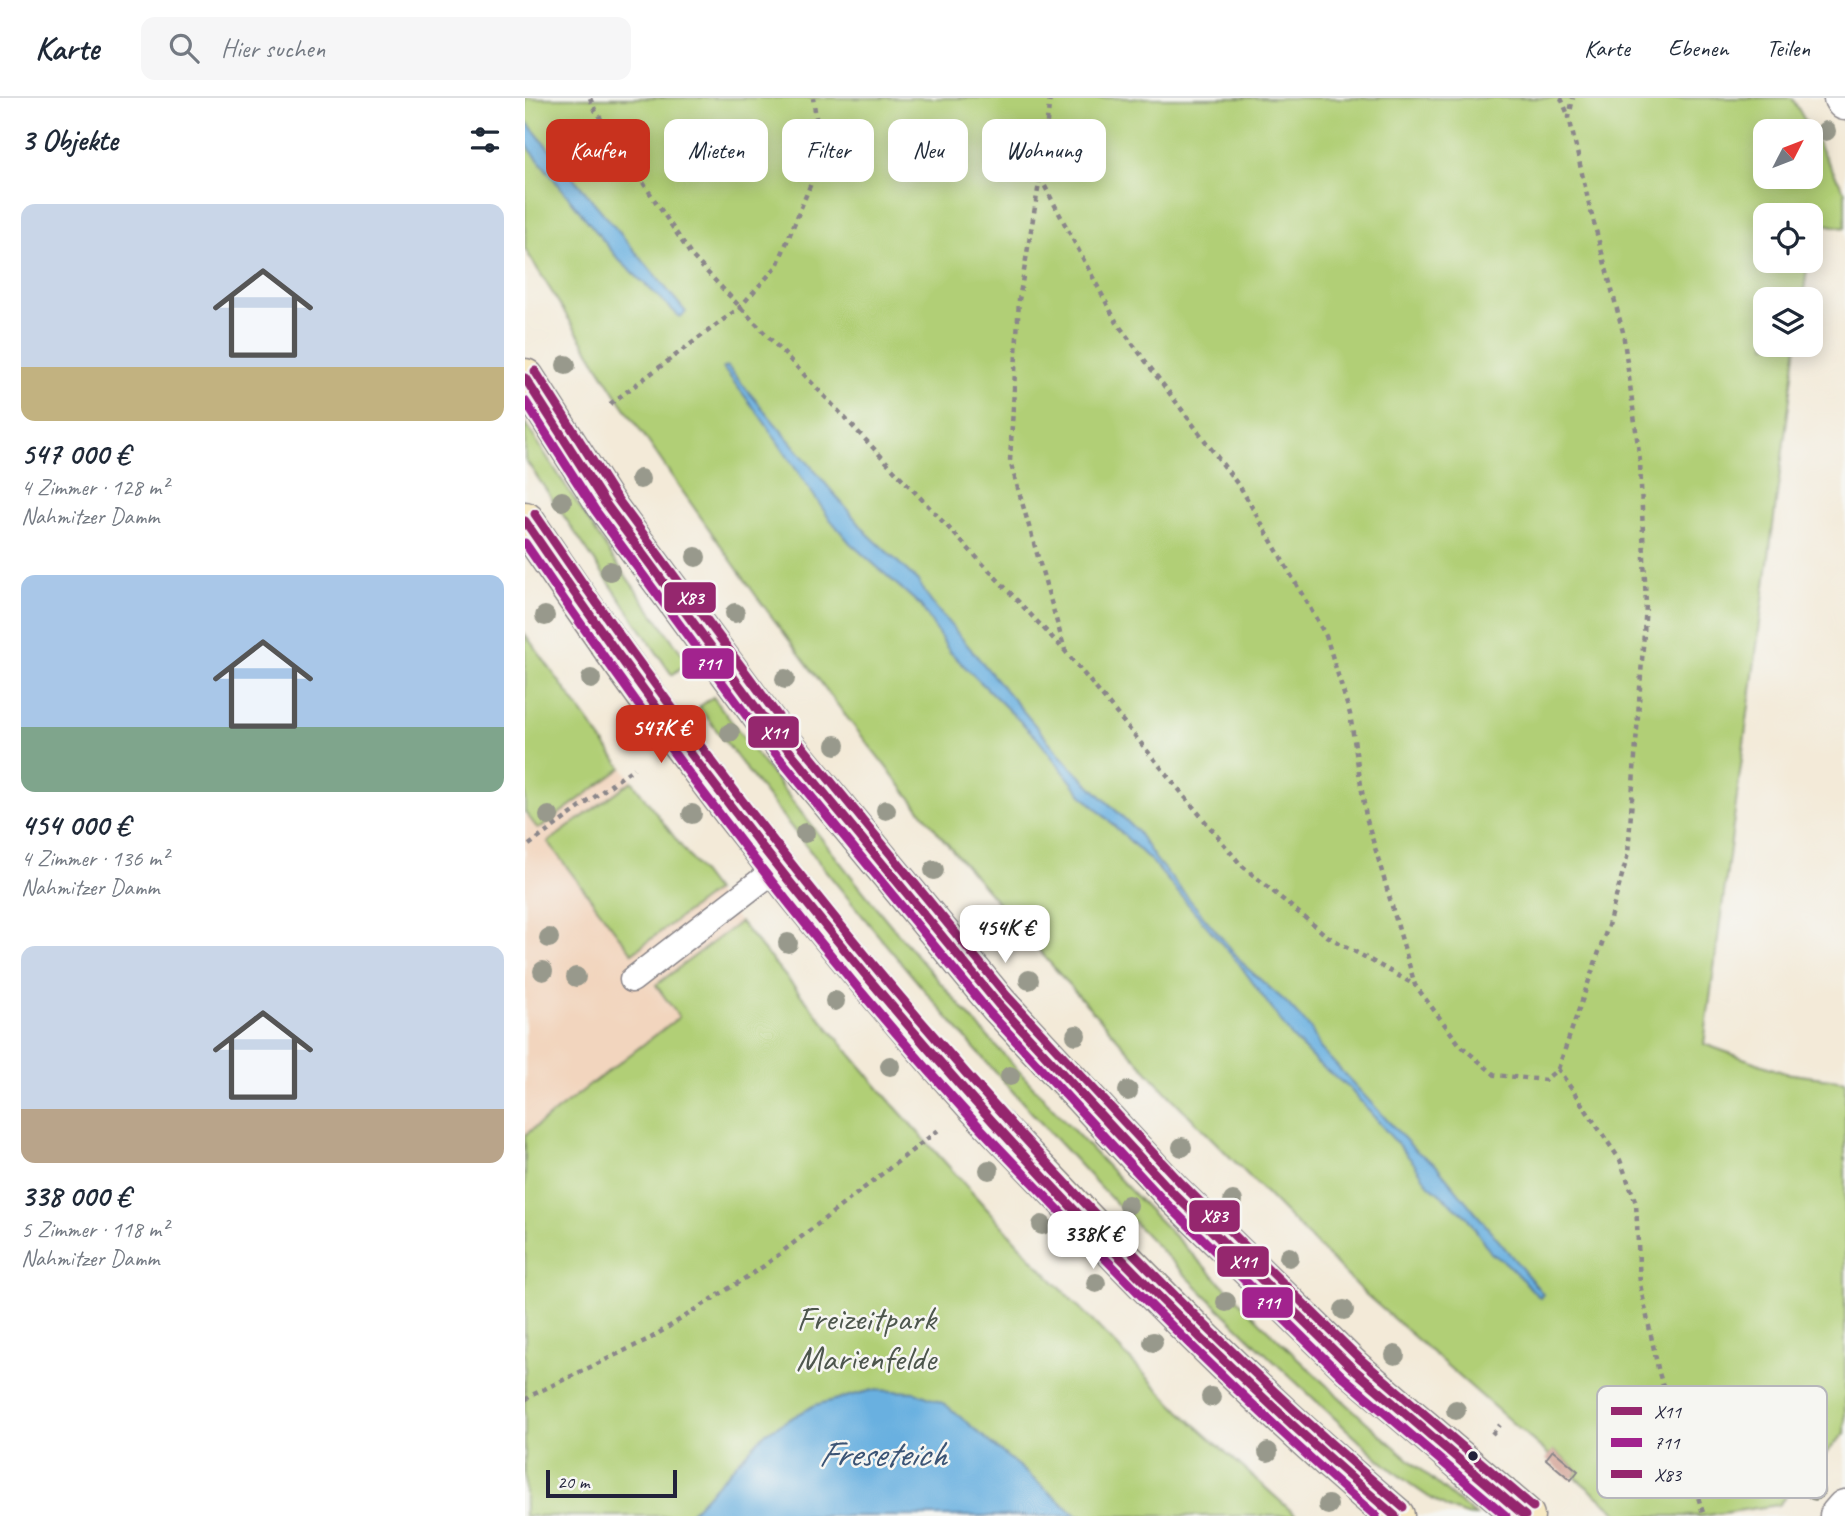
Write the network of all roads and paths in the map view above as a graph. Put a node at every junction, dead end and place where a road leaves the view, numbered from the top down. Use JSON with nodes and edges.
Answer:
{"nodes":[{"id":1,"x":590,"y":98,"type":"edge"},
{"id":2,"x":813,"y":98,"type":"edge"},
{"id":3,"x":1050,"y":98,"type":"edge"},
{"id":4,"x":1561,"y":98,"type":"edge"},
{"id":5,"x":1573,"y":98,"type":"edge"},
{"id":6,"x":1569,"y":117,"type":"junction"},
{"id":7,"x":1047,"y":119,"type":"edge"},
{"id":8,"x":1039,"y":182,"type":"edge"},
{"id":9,"x":1043,"y":182,"type":"edge"},
{"id":10,"x":739,"y":308,"type":"junction"},
{"id":11,"x":525,"y":378,"type":"edge"},
{"id":12,"x":610,"y":404,"type":"dead end"},
{"id":13,"x":525,"y":521,"type":"edge"},
{"id":14,"x":1066,"y":652,"type":"junction"},
{"id":15,"x":634,"y":768,"type":"dead end"},
{"id":16,"x":529,"y":845,"type":"dead end"},
{"id":17,"x":777,"y":868,"type":"junction"},
{"id":18,"x":632,"y":980,"type":"dead end"},
{"id":19,"x":1415,"y":985,"type":"junction"},
{"id":20,"x":1558,"y":1069,"type":"junction"},
{"id":21,"x":973,"y":1101,"type":"junction"},
{"id":22,"x":1664,"y":1386,"type":"edge"},
{"id":23,"x":525,"y":1400,"type":"edge"},
{"id":24,"x":1698,"y":1498,"type":"edge"},
{"id":25,"x":1845,"y":1509,"type":"edge"},
{"id":26,"x":1395,"y":1516,"type":"edge"},
{"id":27,"x":1525,"y":1516,"type":"edge"},
{"id":28,"x":1704,"y":1516,"type":"edge"},
{"id":29,"x":1839,"y":1516,"type":"edge"}],
"edges":[{"from":1,"to":10,"type":"path"},
{"from":2,"to":10,"type":"path"},
{"from":3,"to":7,"type":"path"},
{"from":4,"to":6,"type":"path"},
{"from":5,"to":6,"type":"path"},
{"from":6,"to":20,"type":"path"},
{"from":8,"to":14,"type":"path"},
{"from":9,"to":19,"type":"path"},
{"from":10,"to":12,"type":"path"},
{"from":10,"to":14,"type":"path"},
{"from":11,"to":27,"type":"main road"},
{"from":13,"to":17,"type":"main road"},
{"from":14,"to":19,"type":"path"},
{"from":15,"to":16,"type":"path"},
{"from":17,"to":18,"type":"lane"},
{"from":17,"to":21,"type":"main road"},
{"from":19,"to":20,"type":"path"},
{"from":20,"to":22,"type":"path"},
{"from":21,"to":23,"type":"path"},
{"from":21,"to":26,"type":"main road"},
{"from":24,"to":28,"type":"path"},
{"from":25,"to":29,"type":"street"}]}
